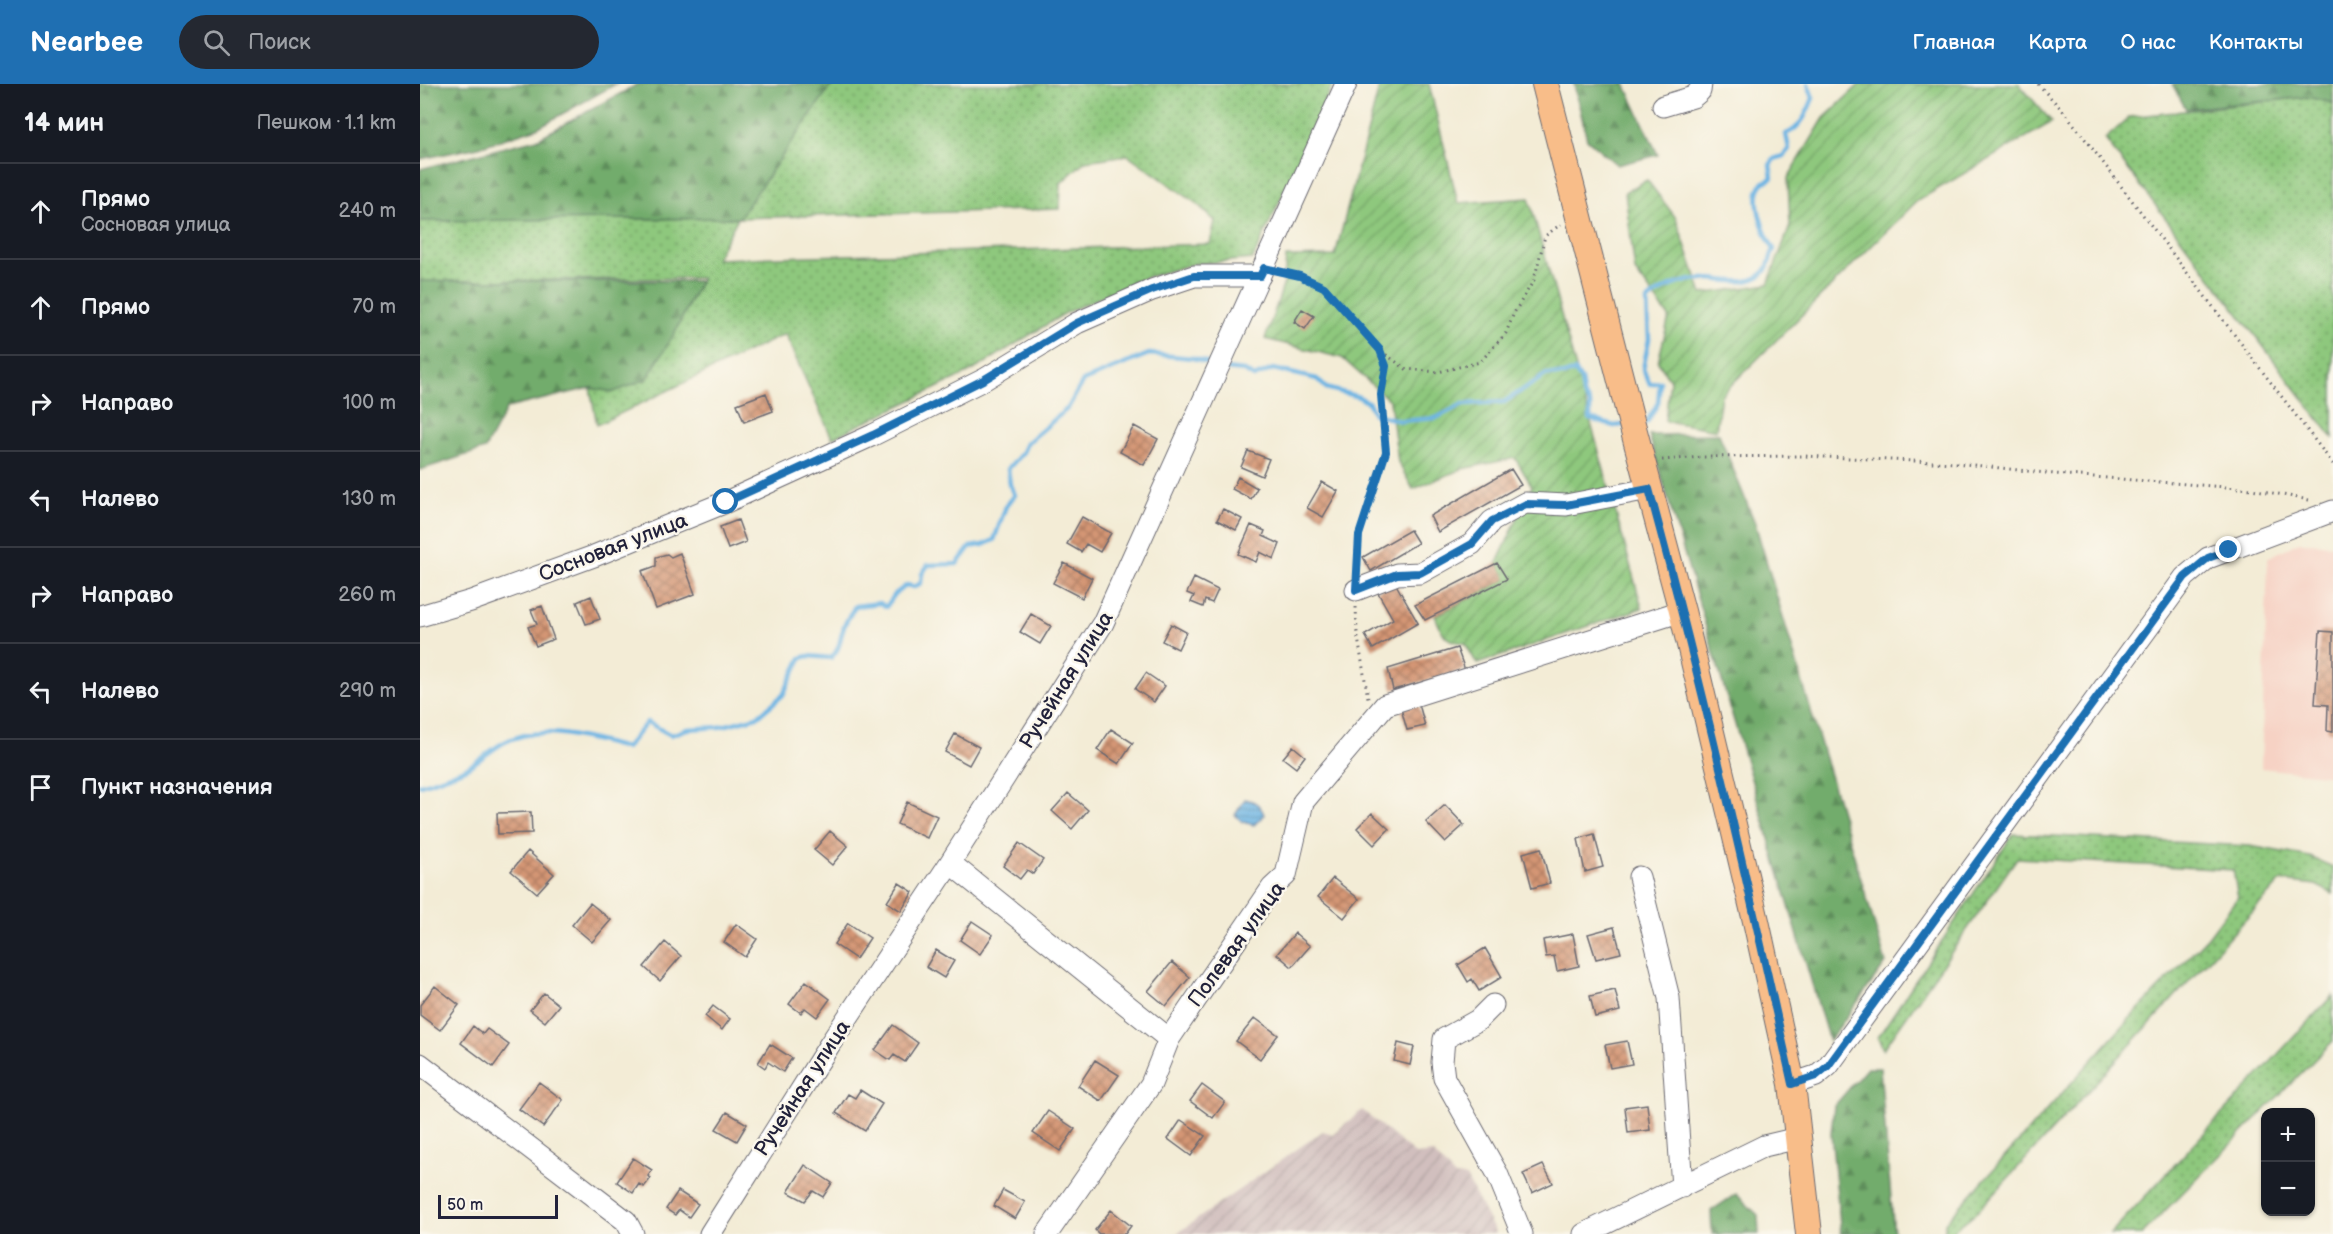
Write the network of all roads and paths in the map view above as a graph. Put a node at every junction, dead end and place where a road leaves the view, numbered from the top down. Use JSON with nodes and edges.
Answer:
{"nodes":[{"id":1,"x":1346,"y":84,"type":"edge"},
{"id":2,"x":1545,"y":84,"type":"edge"},
{"id":3,"x":1701,"y":84,"type":"edge"},
{"id":4,"x":2038,"y":84,"type":"edge"},
{"id":5,"x":1663,"y":106,"type":"dead end"},
{"id":6,"x":1577,"y":211,"type":"junction"},
{"id":7,"x":1262,"y":272,"type":"junction"},
{"id":8,"x":1380,"y":350,"type":"junction"},
{"id":9,"x":1642,"y":462,"type":"junction"},
{"id":10,"x":2333,"y":464,"type":"edge"},
{"id":11,"x":1649,"y":489,"type":"junction"},
{"id":12,"x":2325,"y":507,"type":"edge"},
{"id":13,"x":1356,"y":590,"type":"junction"},
{"id":14,"x":1682,"y":611,"type":"junction"},
{"id":15,"x":420,"y":616,"type":"edge"},
{"id":16,"x":1372,"y":721,"type":"junction"},
{"id":17,"x":950,"y":863,"type":"junction"},
{"id":18,"x":1639,"y":877,"type":"dead end"},
{"id":19,"x":1493,"y":1005,"type":"dead end"},
{"id":20,"x":1169,"y":1039,"type":"junction"},
{"id":21,"x":420,"y":1064,"type":"edge"},
{"id":22,"x":1792,"y":1084,"type":"junction"},
{"id":23,"x":1798,"y":1138,"type":"junction"},
{"id":24,"x":1682,"y":1188,"type":"junction"},
{"id":25,"x":633,"y":1234,"type":"edge"},
{"id":26,"x":710,"y":1234,"type":"edge"},
{"id":27,"x":1047,"y":1234,"type":"edge"},
{"id":28,"x":1522,"y":1234,"type":"edge"},
{"id":29,"x":1584,"y":1234,"type":"edge"},
{"id":30,"x":1809,"y":1234,"type":"edge"}],
"edges":[{"from":1,"to":7,"type":"street","name":"Ручейная улица"},
{"from":2,"to":6,"type":"main road"},
{"from":3,"to":5,"type":"street"},
{"from":4,"to":10,"type":"path"},
{"from":6,"to":8,"type":"path"},
{"from":6,"to":9,"type":"main road"},
{"from":7,"to":8,"type":"path"},
{"from":7,"to":15,"type":"street","name":"Сосновая улица"},
{"from":7,"to":17,"type":"street","name":"Ручейная улица"},
{"from":8,"to":13,"type":"path"},
{"from":9,"to":11,"type":"main road"},
{"from":9,"to":12,"type":"path"},
{"from":11,"to":13,"type":"street"},
{"from":11,"to":14,"type":"main road"},
{"from":12,"to":22,"type":"street"},
{"from":13,"to":16,"type":"path"},
{"from":14,"to":16,"type":"street","name":"Полевая улица"},
{"from":14,"to":22,"type":"main road"},
{"from":16,"to":20,"type":"street","name":"Полевая улица"},
{"from":17,"to":20,"type":"street"},
{"from":17,"to":26,"type":"street","name":"Ручейная улица"},
{"from":18,"to":24,"type":"street"},
{"from":19,"to":28,"type":"street"},
{"from":20,"to":27,"type":"street","name":"Полевая улица"},
{"from":21,"to":25,"type":"street"},
{"from":22,"to":23,"type":"main road"},
{"from":23,"to":24,"type":"street"},
{"from":23,"to":30,"type":"main road"},
{"from":24,"to":29,"type":"street"}]}
